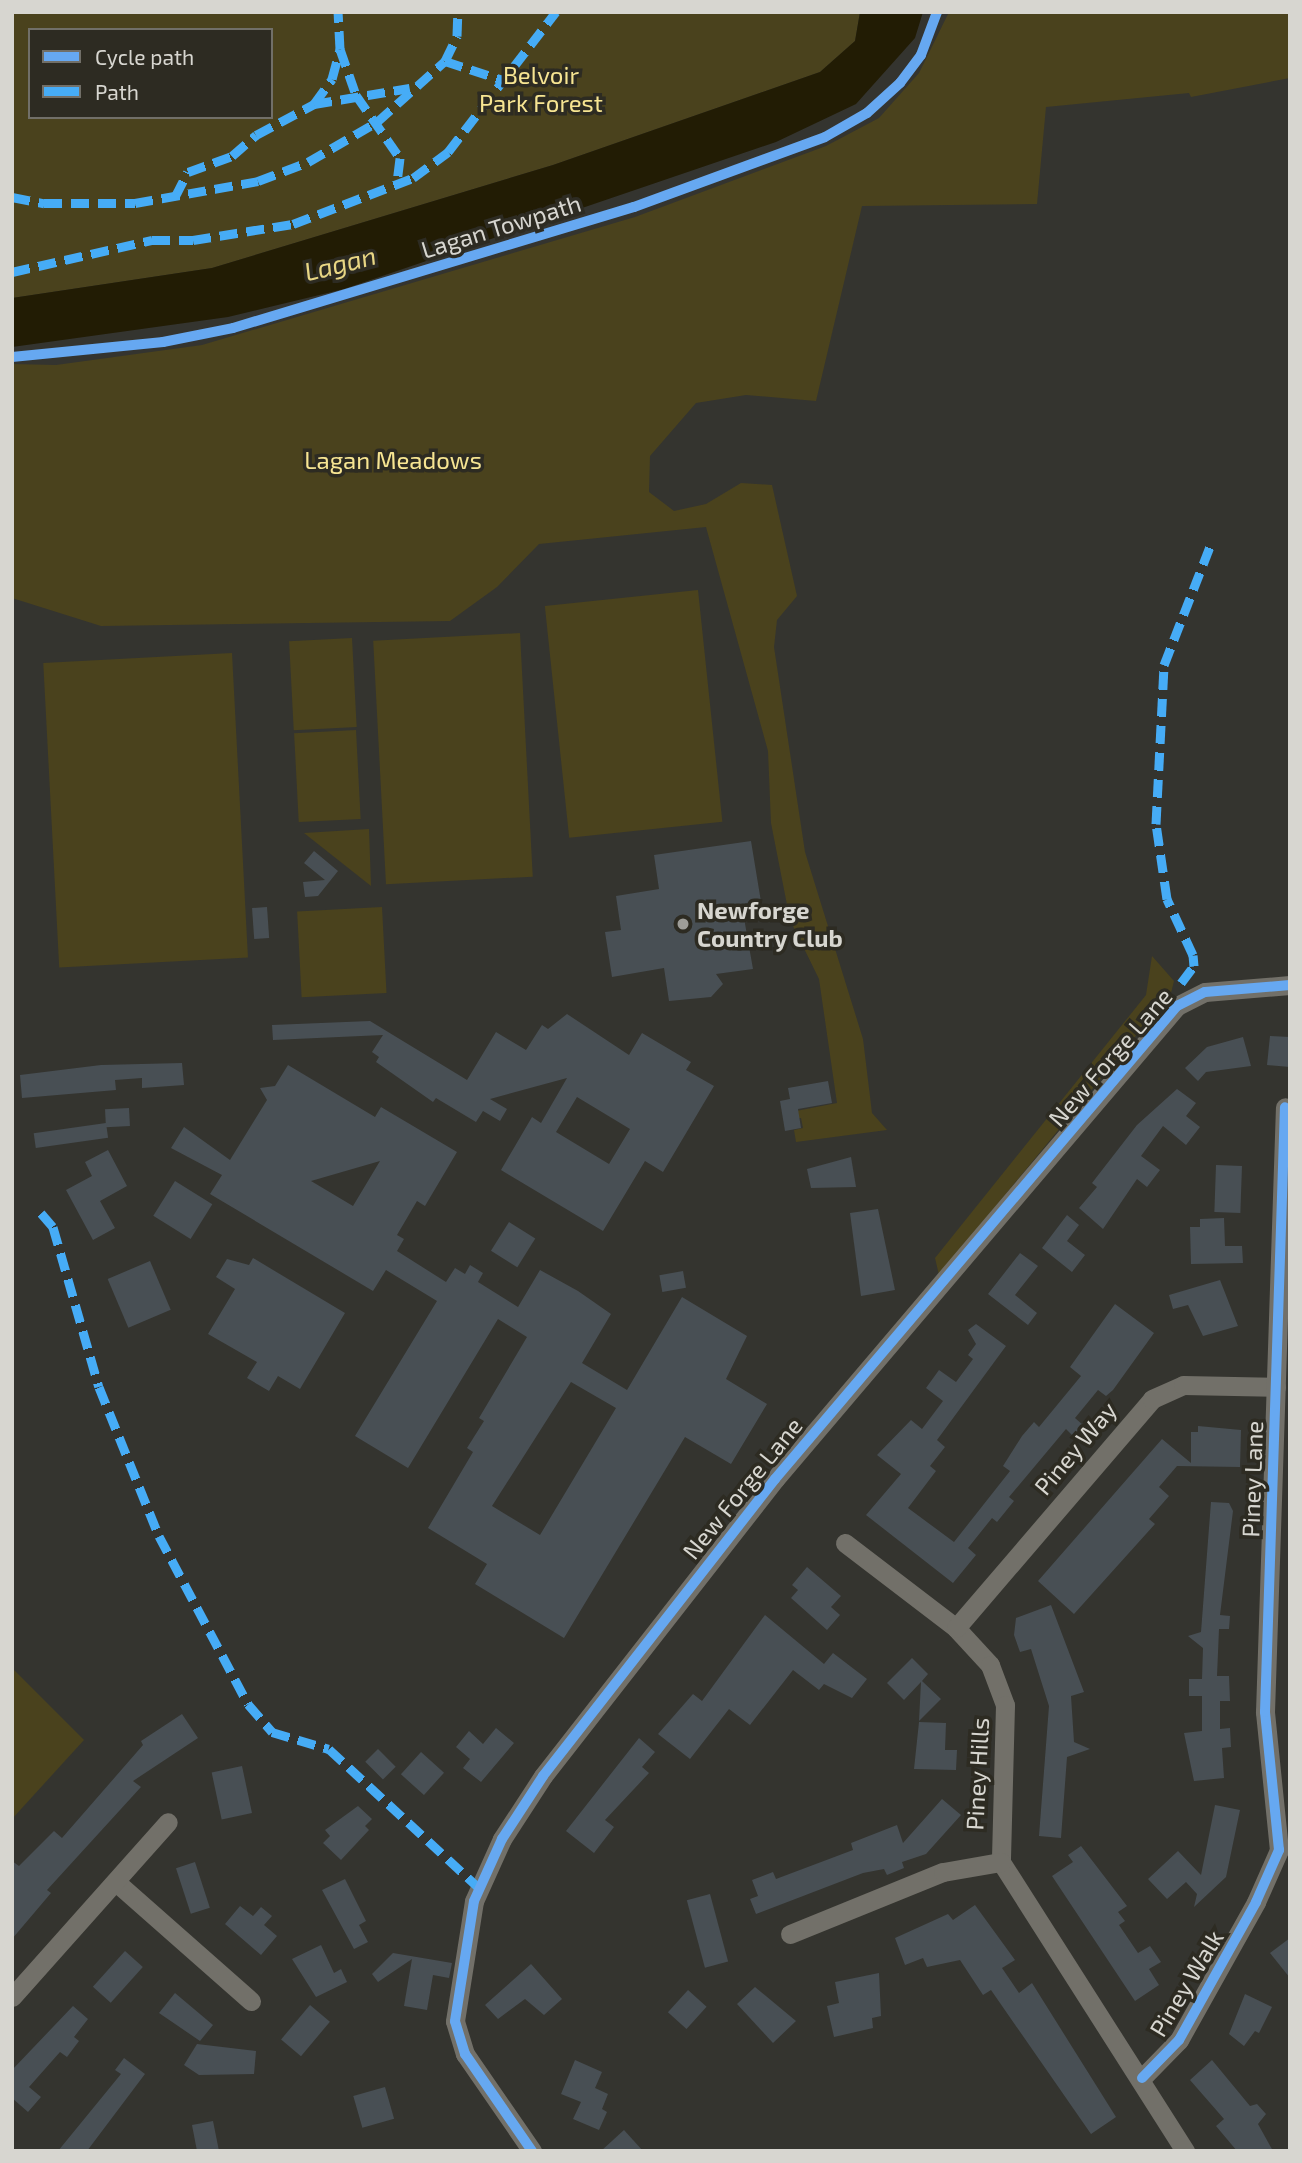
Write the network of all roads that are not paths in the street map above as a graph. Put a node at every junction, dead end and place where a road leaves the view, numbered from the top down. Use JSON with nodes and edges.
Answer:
{"nodes":[{"id":1,"x":1290,"y":985,"type":"edge"},
{"id":2,"x":1285,"y":1107,"type":"dead end"},
{"id":3,"x":1276,"y":1387,"type":"junction"},
{"id":4,"x":845,"y":1543,"type":"dead end"},
{"id":5,"x":956,"y":1628,"type":"junction"},
{"id":6,"x":168,"y":1822,"type":"dead end"},
{"id":7,"x":1284,"y":1852,"type":"edge"},
{"id":8,"x":1001,"y":1862,"type":"junction"},
{"id":9,"x":116,"y":1882,"type":"junction"},
{"id":10,"x":1256,"y":1902,"type":"joint"},
{"id":11,"x":790,"y":1934,"type":"dead end"},
{"id":12,"x":12,"y":1997,"type":"edge"},
{"id":13,"x":251,"y":2001,"type":"dead end"},
{"id":14,"x":1142,"y":2078,"type":"junction"},
{"id":15,"x":532,"y":2151,"type":"edge"},
{"id":16,"x":1185,"y":2151,"type":"edge"}],
"edges":[{"from":1,"to":15,"type":"street","name":"New Forge Lane"},
{"from":2,"to":3,"type":"street","name":"Piney Lane"},
{"from":3,"to":5,"type":"street","name":"Piney Way"},
{"from":3,"to":7,"type":"street","name":"Piney Lane"},
{"from":4,"to":5,"type":"street","name":"Piney Hills"},
{"from":5,"to":8,"type":"street","name":"Piney Hills"},
{"from":6,"to":9,"type":"street"},
{"from":7,"to":10,"type":"street","name":"Piney Lane"},
{"from":8,"to":11,"type":"street"},
{"from":8,"to":14,"type":"street","name":"Piney Hills"},
{"from":9,"to":12,"type":"street"},
{"from":9,"to":13,"type":"street"},
{"from":10,"to":14,"type":"street","name":"Piney Walk"},
{"from":14,"to":16,"type":"street","name":"Piney Hills"}]}
